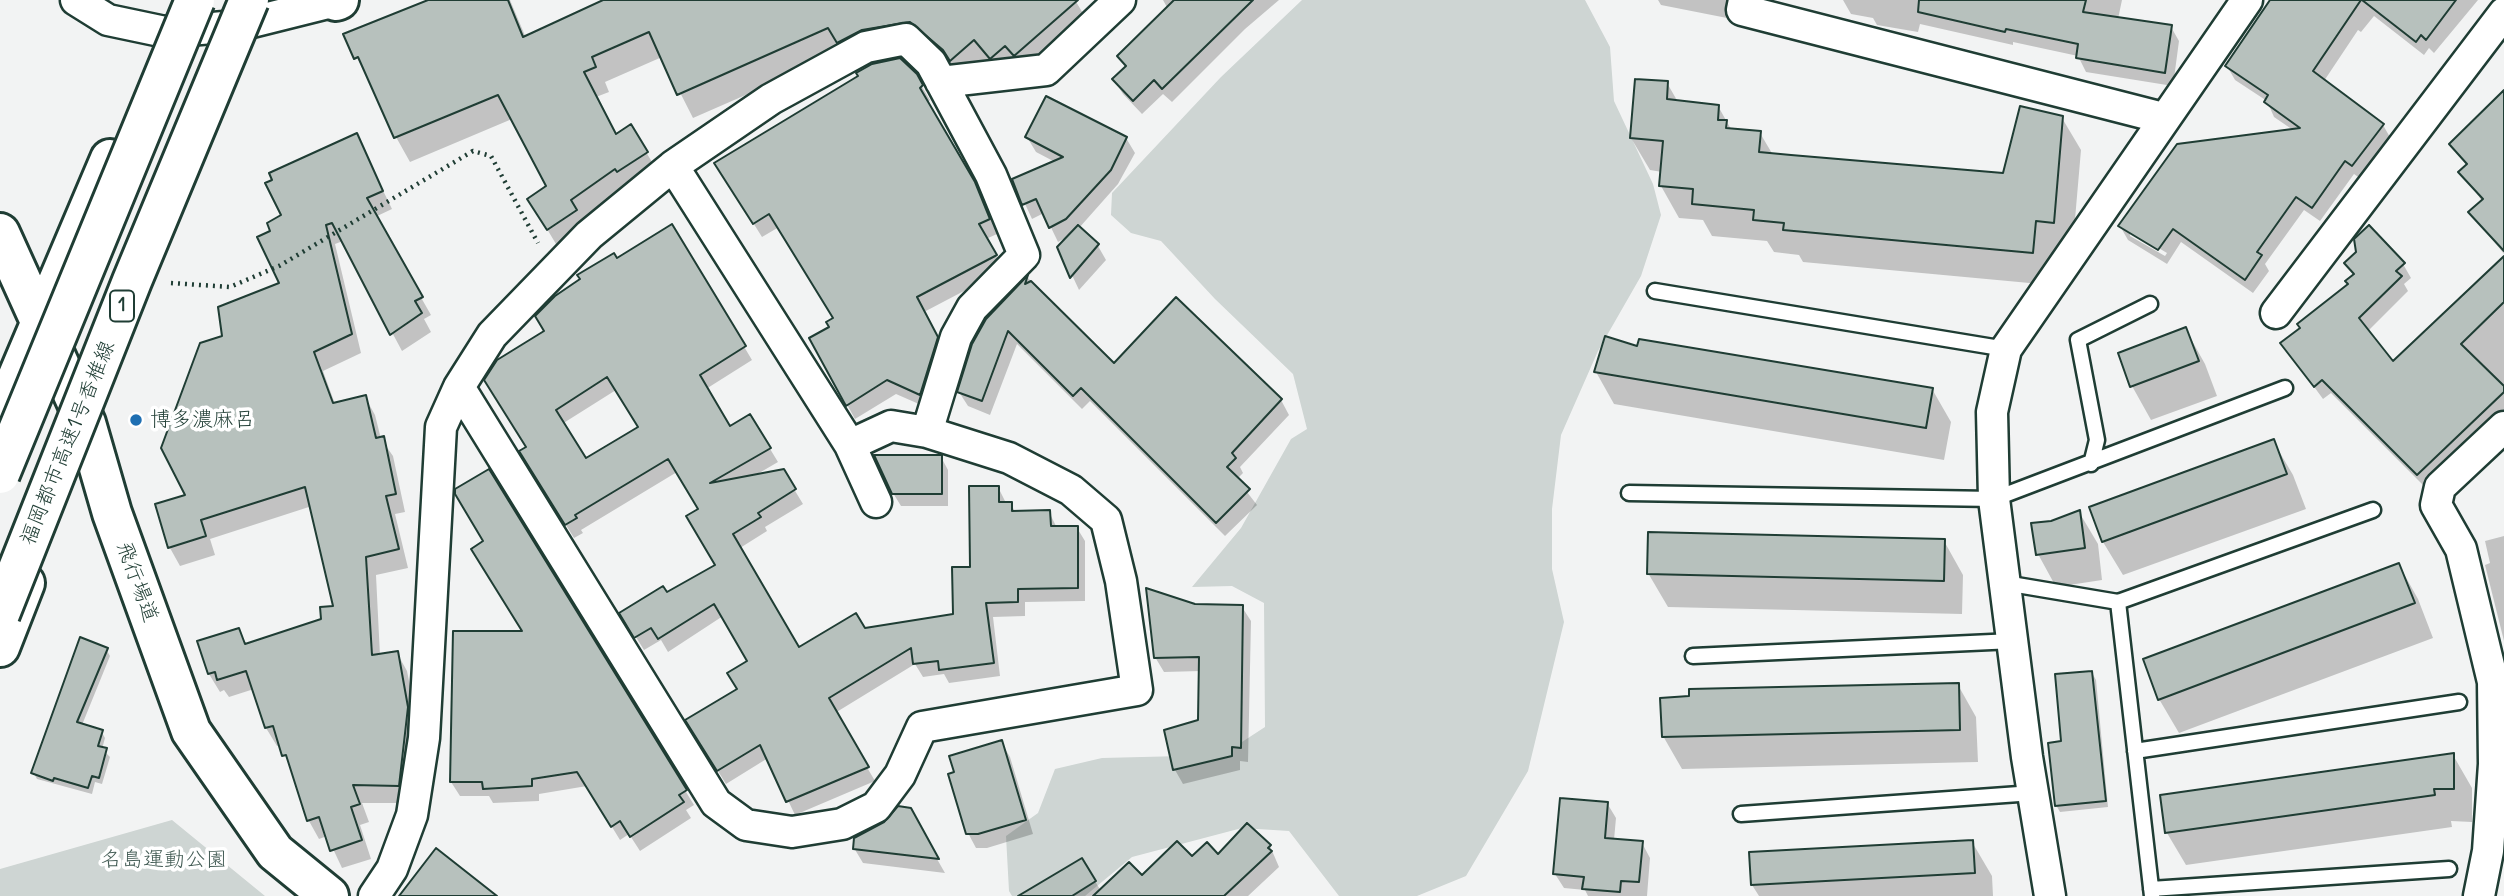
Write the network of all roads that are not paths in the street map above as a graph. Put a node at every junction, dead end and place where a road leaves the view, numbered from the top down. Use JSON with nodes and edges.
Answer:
{"nodes":[{"id":1,"x":76,"y":0,"type":"edge"},
{"id":2,"x":195,"y":0,"type":"edge"},
{"id":3,"x":1120,"y":0,"type":"edge"},
{"id":4,"x":1744,"y":0,"type":"edge"},
{"id":5,"x":2246,"y":0,"type":"edge"},
{"id":6,"x":338,"y":1,"type":"edge"},
{"id":7,"x":244,"y":9,"type":"edge"},
{"id":8,"x":2504,"y":13,"type":"edge"},
{"id":9,"x":173,"y":16,"type":"edge"},
{"id":10,"x":941,"y":82,"type":"junction"},
{"id":11,"x":2163,"y":118,"type":"junction"},
{"id":12,"x":673,"y":166,"type":"junction"},
{"id":13,"x":0,"y":233,"type":"edge"},
{"id":14,"x":1656,"y":291,"type":"dead end"},
{"id":15,"x":2150,"y":304,"type":"dead end"},
{"id":16,"x":2276,"y":313,"type":"dead end"},
{"id":17,"x":39,"y":321,"type":"junction"},
{"id":18,"x":2006,"y":349,"type":"junction"},
{"id":19,"x":459,"y":387,"type":"junction"},
{"id":20,"x":2286,"y":388,"type":"dead end"},
{"id":21,"x":0,"y":418,"type":"edge"},
{"id":22,"x":86,"y":423,"type":"junction"},
{"id":23,"x":2504,"y":427,"type":"edge"},
{"id":24,"x":927,"y":432,"type":"junction"},
{"id":25,"x":850,"y":445,"type":"junction"},
{"id":26,"x":2091,"y":464,"type":"junction"},
{"id":27,"x":0,"y":474,"type":"edge"},
{"id":28,"x":1629,"y":493,"type":"dead end"},
{"id":29,"x":1994,"y":499,"type":"junction"},
{"id":30,"x":876,"y":502,"type":"dead end"},
{"id":31,"x":2373,"y":510,"type":"dead end"},
{"id":32,"x":2005,"y":583,"type":"junction"},
{"id":33,"x":2118,"y":602,"type":"junction"},
{"id":34,"x":0,"y":614,"type":"edge"},
{"id":35,"x":2492,"y":629,"type":"edge"},
{"id":36,"x":2012,"y":641,"type":"junction"},
{"id":37,"x":0,"y":647,"type":"edge"},
{"id":38,"x":1693,"y":656,"type":"dead end"},
{"id":39,"x":2459,"y":702,"type":"dead end"},
{"id":40,"x":2135,"y":751,"type":"junction"},
{"id":41,"x":2033,"y":793,"type":"junction"},
{"id":42,"x":1741,"y":814,"type":"dead end"},
{"id":43,"x":2449,"y":869,"type":"dead end"},
{"id":44,"x":2152,"y":892,"type":"edge"},
{"id":45,"x":329,"y":896,"type":"edge"},
{"id":46,"x":374,"y":896,"type":"edge"},
{"id":47,"x":2050,"y":896,"type":"edge"},
{"id":48,"x":2479,"y":896,"type":"edge"}],
"edges":[{"from":1,"to":9,"type":"street"},
{"from":2,"to":27,"type":"main road","bridge":true},
{"from":3,"to":10,"type":"street"},
{"from":4,"to":11,"type":"street"},
{"from":5,"to":11,"type":"street"},
{"from":6,"to":7,"type":"street"},
{"from":7,"to":9,"type":"street"},
{"from":7,"to":22,"type":"main road"},
{"from":7,"to":34,"type":"main road","name":"福岡都市高速1号香椎線","number":"1","bridge":true},
{"from":8,"to":16,"type":"street"},
{"from":9,"to":17,"type":"main road"},
{"from":10,"to":12,"type":"street"},
{"from":10,"to":24,"type":"street"},
{"from":11,"to":18,"type":"street"},
{"from":12,"to":19,"type":"street"},
{"from":12,"to":25,"type":"street"},
{"from":13,"to":17,"type":"main road","name":"飛行場道"},
{"from":14,"to":18,"type":"lane"},
{"from":15,"to":26,"type":"lane"},
{"from":17,"to":21,"type":"main road"},
{"from":17,"to":22,"type":"main road","name":"飛行場道"},
{"from":18,"to":29,"type":"street"},
{"from":19,"to":24,"type":"street"},
{"from":19,"to":46,"type":"street"},
{"from":20,"to":26,"type":"lane"},
{"from":22,"to":37,"type":"main road"},
{"from":22,"to":45,"type":"main road","name":"飛行場道"},
{"from":23,"to":35,"type":"street"},
{"from":24,"to":25,"type":"street"},
{"from":25,"to":30,"type":"street"},
{"from":26,"to":29,"type":"lane"},
{"from":28,"to":29,"type":"lane"},
{"from":29,"to":32,"type":"street"},
{"from":31,"to":33,"type":"lane"},
{"from":32,"to":33,"type":"lane"},
{"from":32,"to":36,"type":"street"},
{"from":33,"to":40,"type":"lane"},
{"from":35,"to":48,"type":"street"},
{"from":36,"to":38,"type":"lane"},
{"from":36,"to":41,"type":"street"},
{"from":39,"to":40,"type":"lane"},
{"from":40,"to":44,"type":"lane"},
{"from":41,"to":42,"type":"lane"},
{"from":41,"to":47,"type":"street"},
{"from":43,"to":44,"type":"lane"}]}
